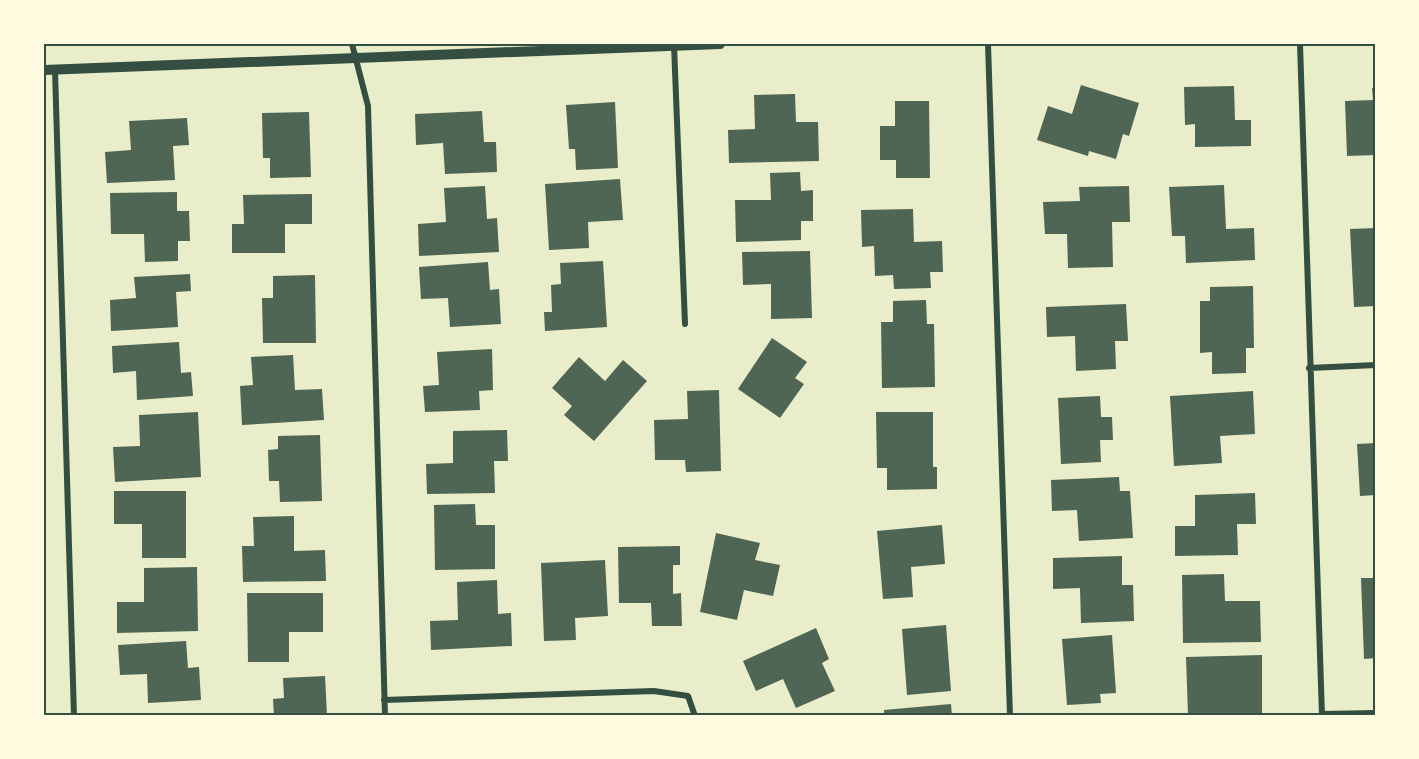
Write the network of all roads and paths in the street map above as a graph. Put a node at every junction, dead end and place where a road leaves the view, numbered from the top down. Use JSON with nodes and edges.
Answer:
{"nodes":[{"id":1,"x":352,"y":44,"type":"edge"},
{"id":2,"x":720,"y":44,"type":"edge"},
{"id":3,"x":988,"y":44,"type":"edge"},
{"id":4,"x":1300,"y":44,"type":"edge"},
{"id":5,"x":674,"y":45,"type":"junction"},
{"id":6,"x":353,"y":57,"type":"junction"},
{"id":7,"x":44,"y":70,"type":"edge"},
{"id":8,"x":55,"y":70,"type":"junction"},
{"id":9,"x":685,"y":324,"type":"dead end"},
{"id":10,"x":1376,"y":365,"type":"edge"},
{"id":11,"x":1310,"y":368,"type":"junction"},
{"id":12,"x":384,"y":700,"type":"junction"},
{"id":13,"x":1376,"y":712,"type":"edge"},
{"id":14,"x":1322,"y":715,"type":"edge"},
{"id":15,"x":74,"y":716,"type":"edge"},
{"id":16,"x":385,"y":716,"type":"edge"},
{"id":17,"x":695,"y":716,"type":"edge"},
{"id":18,"x":1010,"y":716,"type":"edge"}],
"edges":[{"from":1,"to":6,"type":"street"},
{"from":2,"to":5,"type":"street"},
{"from":3,"to":18,"type":"street"},
{"from":4,"to":11,"type":"street"},
{"from":5,"to":6,"type":"street"},
{"from":5,"to":9,"type":"street"},
{"from":6,"to":8,"type":"street"},
{"from":6,"to":12,"type":"street"},
{"from":7,"to":8,"type":"street"},
{"from":8,"to":15,"type":"street"},
{"from":10,"to":11,"type":"street"},
{"from":11,"to":14,"type":"street"},
{"from":12,"to":16,"type":"street"},
{"from":12,"to":17,"type":"street"},
{"from":13,"to":14,"type":"street"}]}
